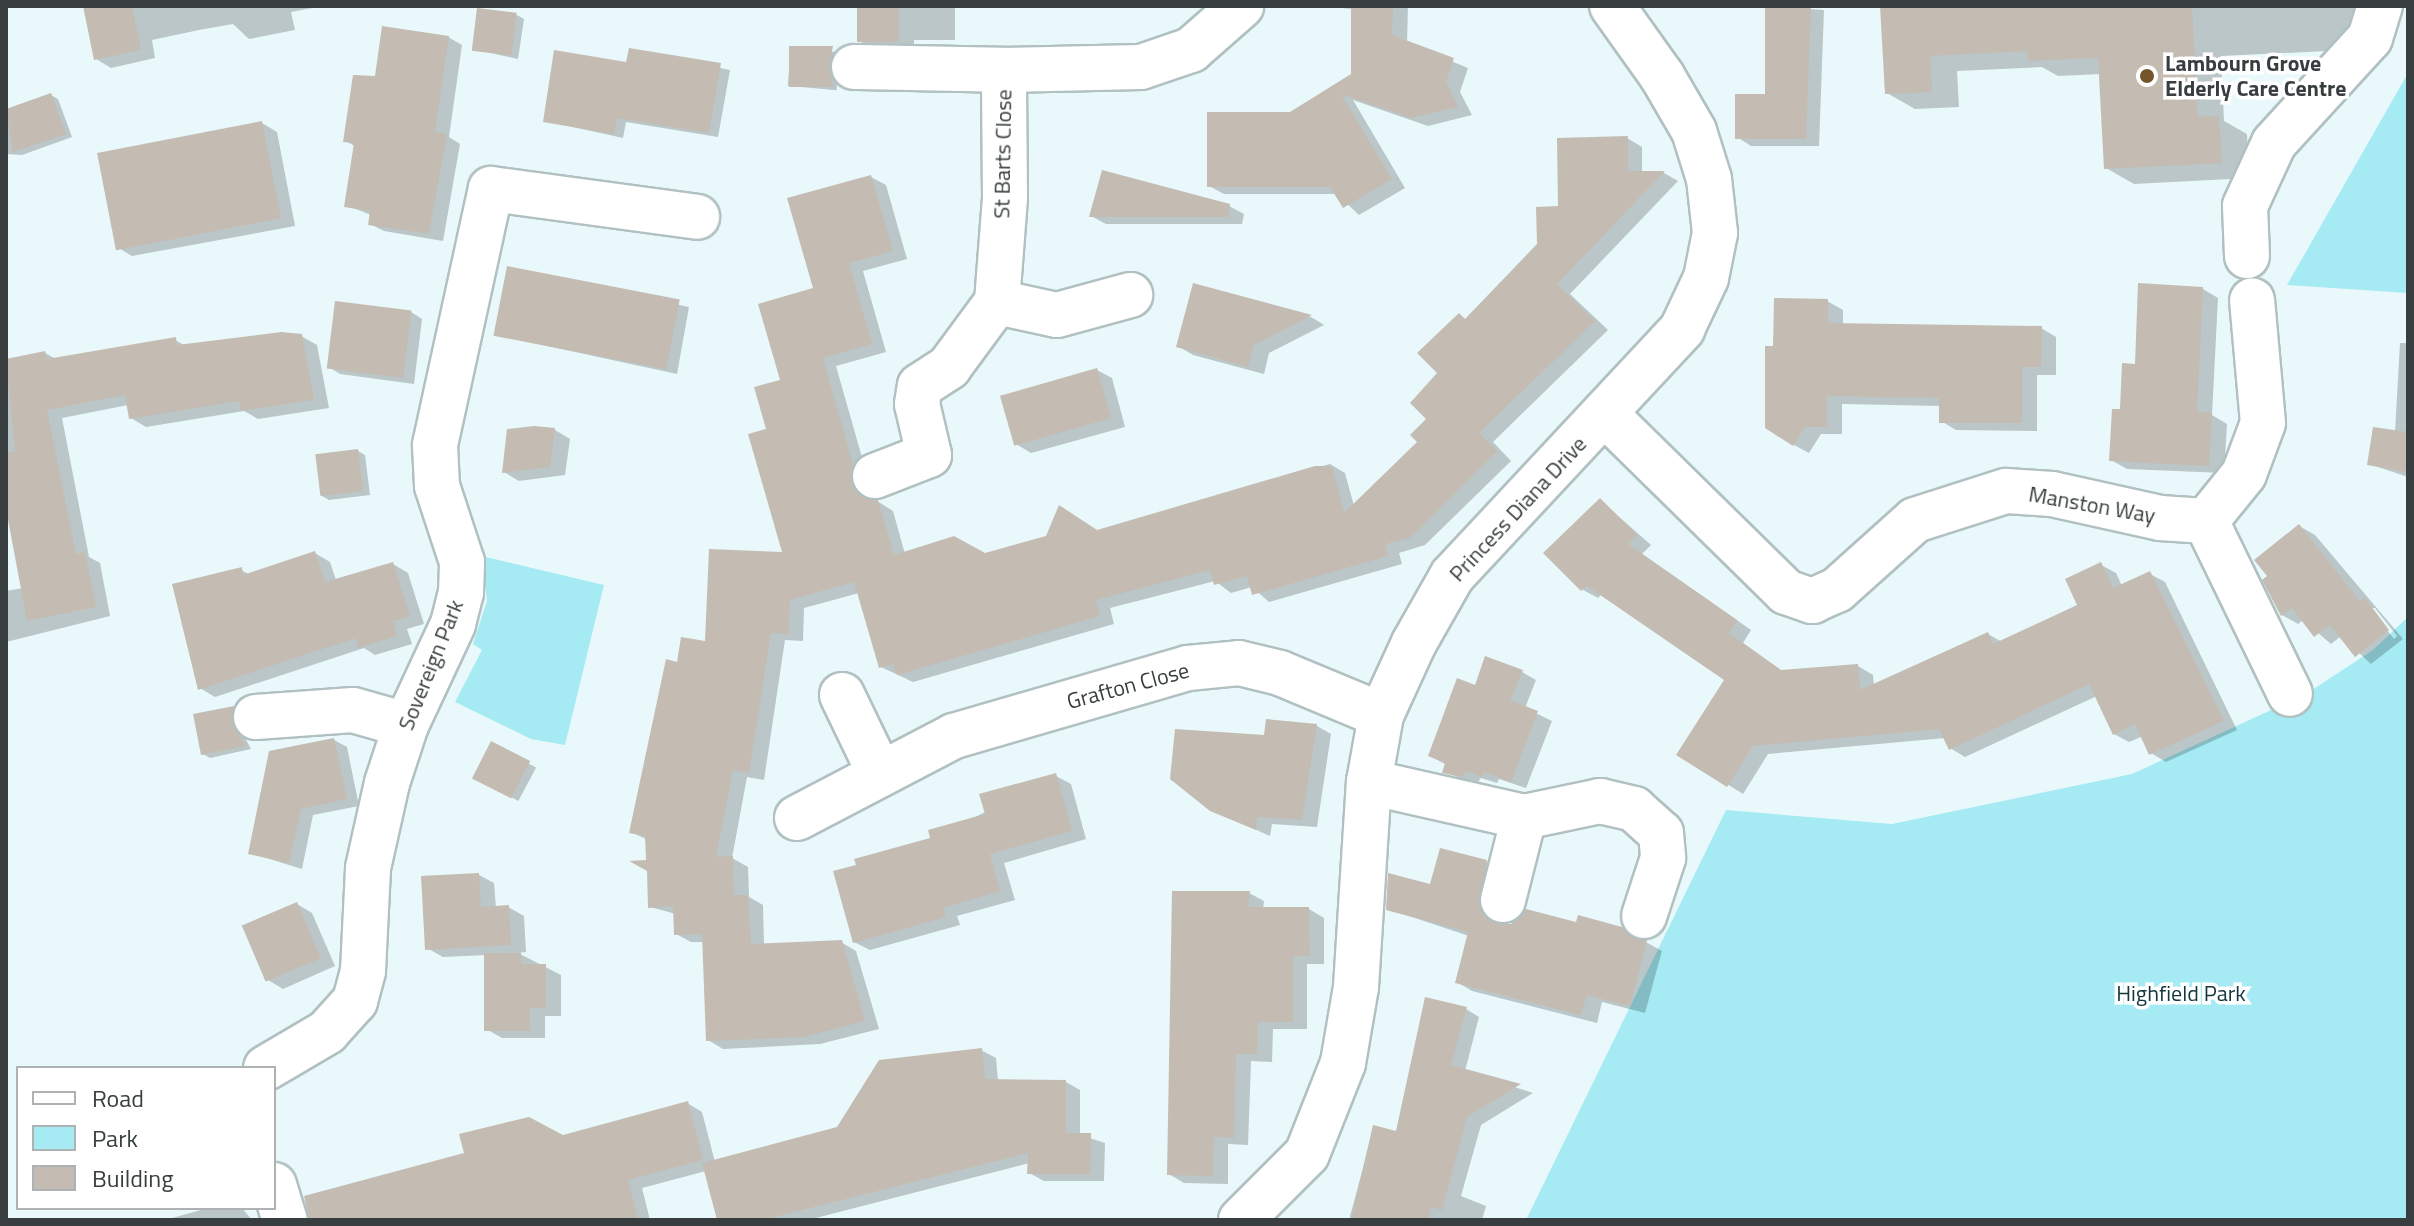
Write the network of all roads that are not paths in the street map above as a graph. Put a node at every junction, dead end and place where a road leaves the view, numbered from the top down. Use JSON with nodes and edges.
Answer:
{"nodes":[{"id":1,"x":1241,"y":6,"type":"edge"},
{"id":2,"x":1612,"y":6,"type":"edge"},
{"id":3,"x":2380,"y":6,"type":"edge"},
{"id":4,"x":854,"y":67,"type":"dead end"},
{"id":5,"x":1004,"y":70,"type":"junction"},
{"id":6,"x":697,"y":217,"type":"dead end"},
{"id":7,"x":2247,"y":256,"type":"dead end"},
{"id":8,"x":1130,"y":295,"type":"dead end"},
{"id":9,"x":2252,"y":300,"type":"dead end"},
{"id":10,"x":997,"y":302,"type":"junction"},
{"id":11,"x":1605,"y":414,"type":"junction"},
{"id":12,"x":875,"y":476,"type":"dead end"},
{"id":13,"x":2206,"y":521,"type":"junction"},
{"id":14,"x":2290,"y":694,"type":"dead end"},
{"id":15,"x":842,"y":695,"type":"dead end"},
{"id":16,"x":1381,"y":715,"type":"junction"},
{"id":17,"x":256,"y":717,"type":"dead end"},
{"id":18,"x":406,"y":725,"type":"junction"},
{"id":19,"x":880,"y":774,"type":"junction"},
{"id":20,"x":1369,"y":782,"type":"junction"},
{"id":21,"x":1524,"y":817,"type":"junction"},
{"id":22,"x":797,"y":818,"type":"dead end"},
{"id":23,"x":1503,"y":900,"type":"dead end"},
{"id":24,"x":1644,"y":916,"type":"dead end"},
{"id":25,"x":269,"y":1066,"type":"edge"},
{"id":26,"x":276,"y":1191,"type":"edge"},
{"id":27,"x":1249,"y":1217,"type":"edge"},
{"id":28,"x":285,"y":1220,"type":"edge"}],
"edges":[{"from":1,"to":5,"type":"street","name":"St Barts Close"},
{"from":2,"to":11,"type":"street","name":"Princess Diana Drive"},
{"from":3,"to":7,"type":"street"},
{"from":4,"to":5,"type":"street"},
{"from":5,"to":10,"type":"street","name":"St Barts Close"},
{"from":6,"to":18,"type":"street","name":"Sovereign Park"},
{"from":8,"to":10,"type":"street"},
{"from":9,"to":13,"type":"street"},
{"from":10,"to":12,"type":"street"},
{"from":11,"to":13,"type":"street","name":"Manston Way"},
{"from":11,"to":16,"type":"street","name":"Princess Diana Drive"},
{"from":13,"to":14,"type":"street"},
{"from":15,"to":19,"type":"street"},
{"from":16,"to":19,"type":"street","name":"Grafton Close"},
{"from":16,"to":20,"type":"street","name":"Princess Diana Drive"},
{"from":17,"to":18,"type":"street"},
{"from":18,"to":25,"type":"street","name":"Sovereign Park"},
{"from":19,"to":22,"type":"street","name":"Grafton Close"},
{"from":20,"to":21,"type":"street"},
{"from":20,"to":27,"type":"street","name":"Princess Diana Drive"},
{"from":21,"to":23,"type":"street"},
{"from":21,"to":24,"type":"street"},
{"from":26,"to":28,"type":"street"}]}
